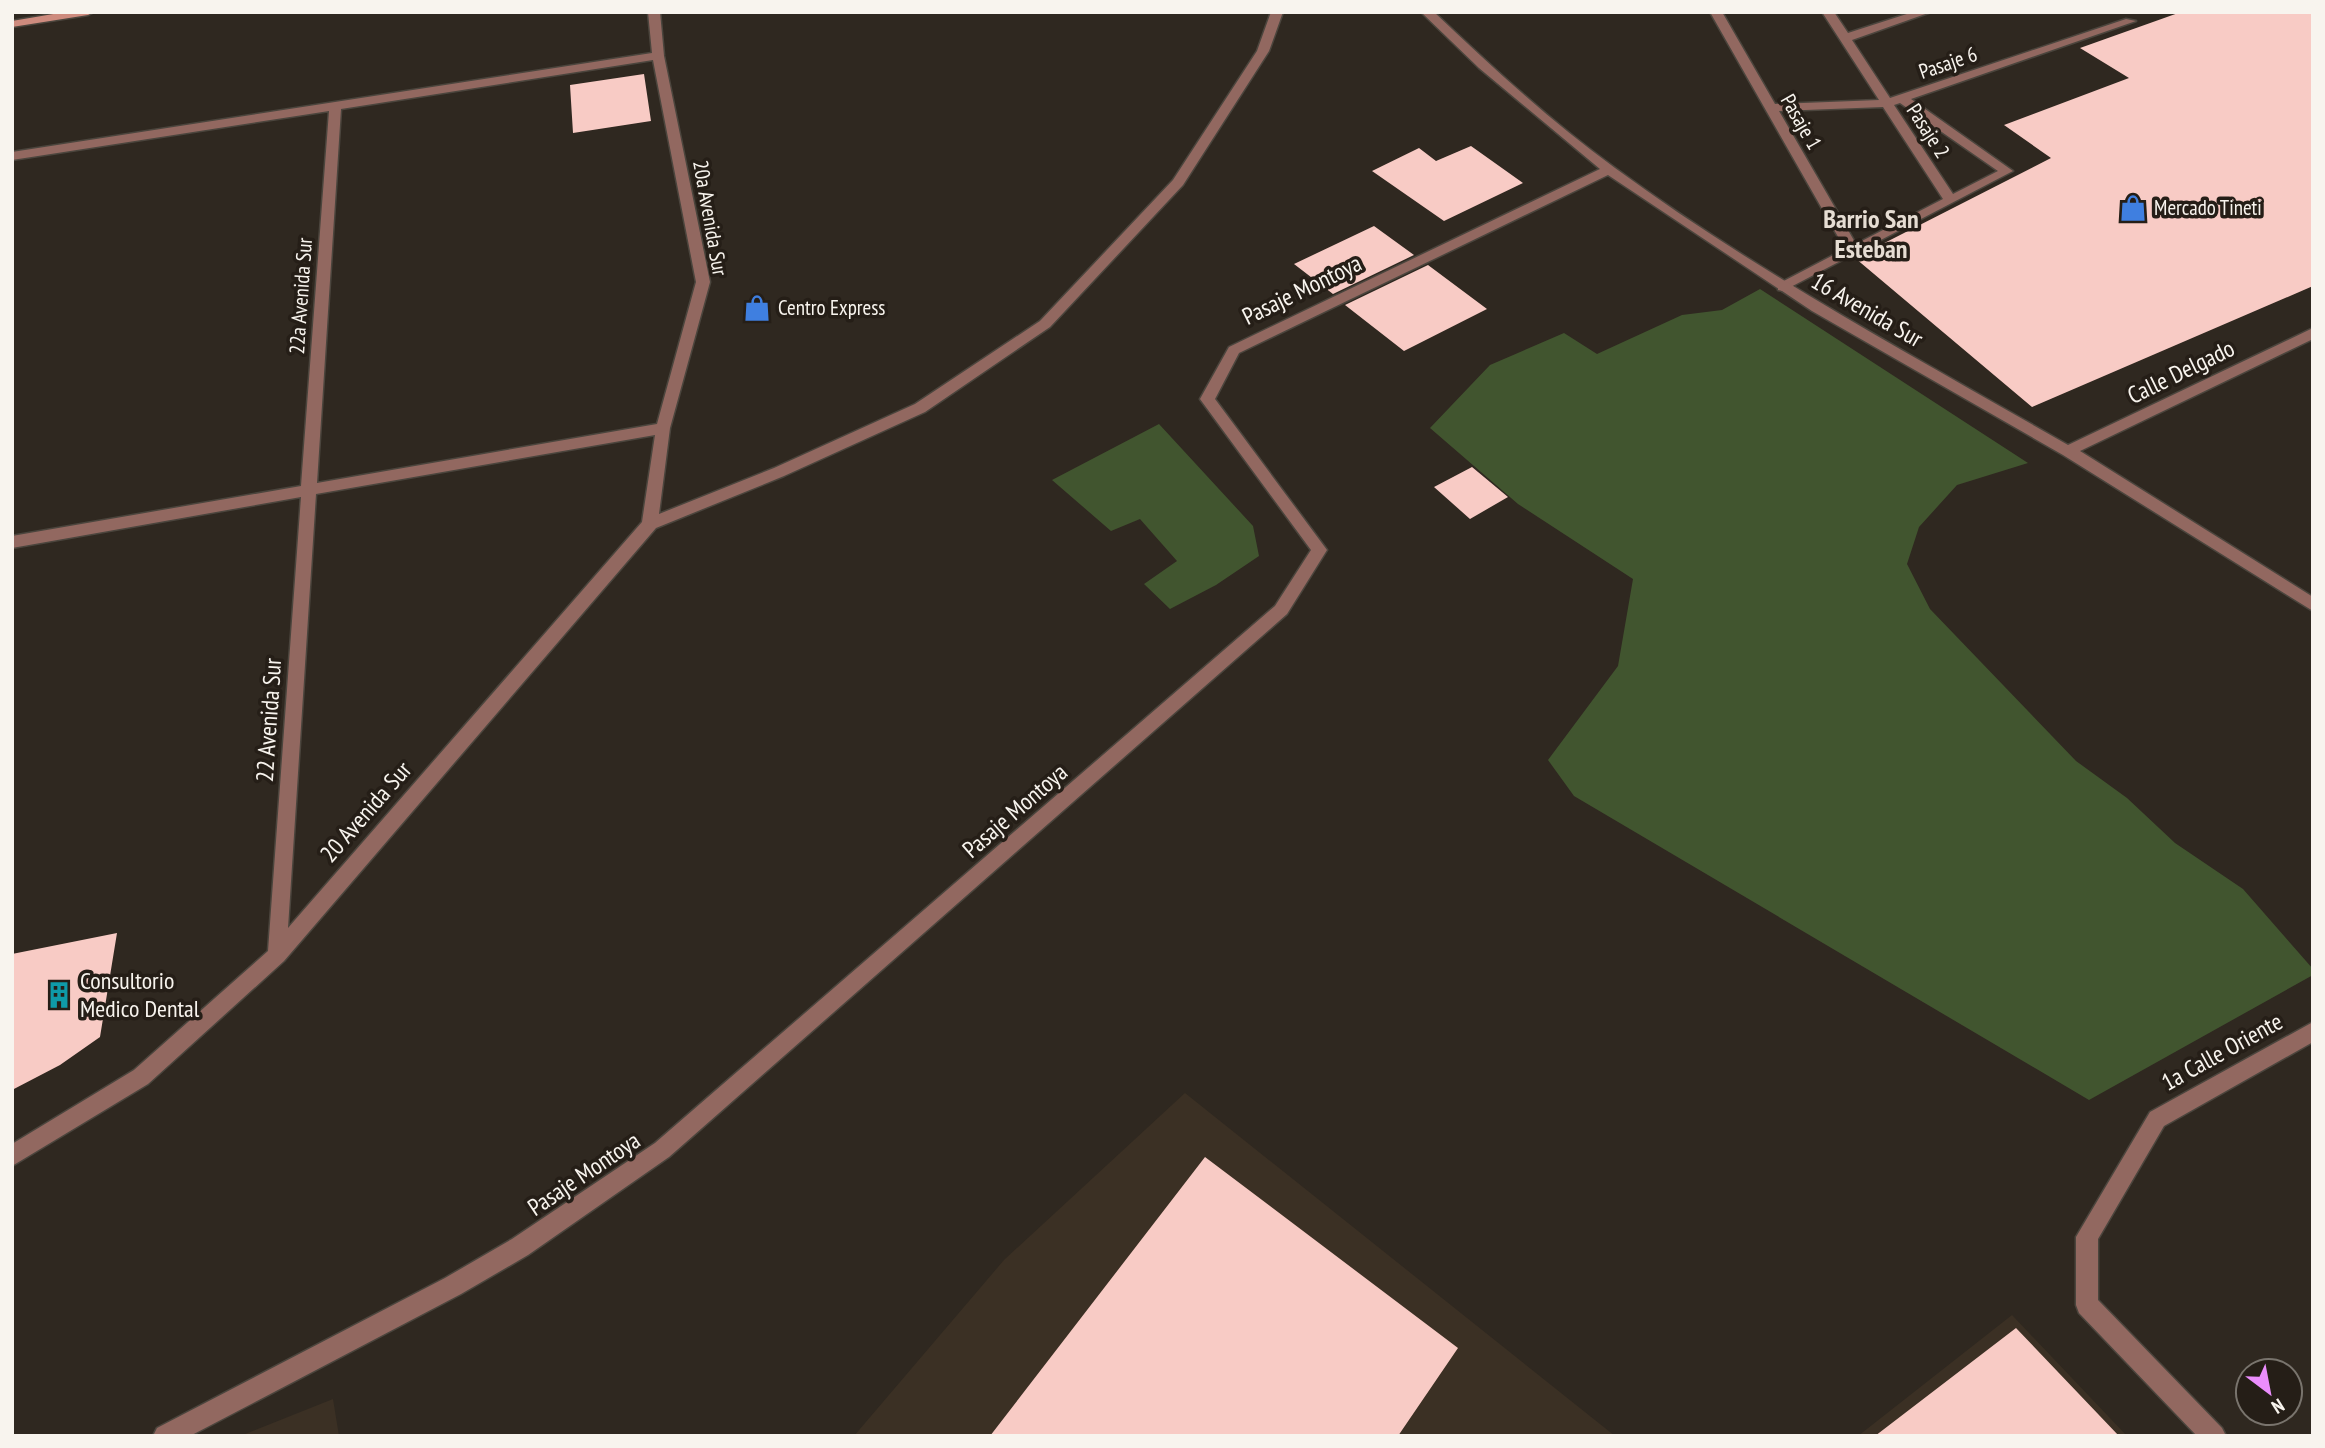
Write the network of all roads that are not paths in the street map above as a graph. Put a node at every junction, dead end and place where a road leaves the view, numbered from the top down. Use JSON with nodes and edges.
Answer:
{"nodes":[{"id":1,"x":88,"y":12,"type":"edge"},
{"id":2,"x":654,"y":12,"type":"edge"},
{"id":3,"x":1277,"y":12,"type":"edge"},
{"id":4,"x":1427,"y":12,"type":"edge"},
{"id":5,"x":1716,"y":12,"type":"edge"},
{"id":6,"x":1828,"y":12,"type":"edge"},
{"id":7,"x":1925,"y":12,"type":"edge"},
{"id":8,"x":2114,"y":12,"type":"edge"},
{"id":9,"x":12,"y":24,"type":"edge"},
{"id":10,"x":1845,"y":38,"type":"junction"},
{"id":11,"x":658,"y":56,"type":"junction"},
{"id":12,"x":1902,"y":99,"type":"junction"},
{"id":13,"x":1888,"y":103,"type":"junction"},
{"id":14,"x":335,"y":106,"type":"junction"},
{"id":15,"x":1771,"y":108,"type":"junction"},
{"id":16,"x":12,"y":156,"type":"edge"},
{"id":17,"x":1609,"y":170,"type":"junction"},
{"id":18,"x":1950,"y":200,"type":"junction"},
{"id":19,"x":1853,"y":251,"type":"junction"},
{"id":20,"x":1783,"y":287,"type":"junction"},
{"id":21,"x":2313,"y":333,"type":"edge"},
{"id":22,"x":663,"y":428,"type":"junction"},
{"id":23,"x":2068,"y":451,"type":"junction"},
{"id":24,"x":309,"y":489,"type":"junction"},
{"id":25,"x":650,"y":524,"type":"junction"},
{"id":26,"x":12,"y":542,"type":"edge"},
{"id":27,"x":2313,"y":605,"type":"edge"},
{"id":28,"x":277,"y":955,"type":"junction"},
{"id":29,"x":2313,"y":1031,"type":"edge"},
{"id":30,"x":12,"y":1156,"type":"edge"},
{"id":31,"x":165,"y":1436,"type":"edge"},
{"id":32,"x":2214,"y":1436,"type":"edge"}],
"edges":[{"from":1,"to":9,"type":"street"},
{"from":2,"to":11,"type":"street","name":"20a Avenida Sur"},
{"from":3,"to":25,"type":"street"},
{"from":4,"to":17,"type":"street","name":"16 Avenida Sur"},
{"from":5,"to":15,"type":"street","name":"Pasaje 1"},
{"from":6,"to":10,"type":"street","name":"Pasaje 2"},
{"from":7,"to":10,"type":"street"},
{"from":8,"to":12,"type":"street","name":"Pasaje 6"},
{"from":10,"to":13,"type":"street","name":"Pasaje 2"},
{"from":11,"to":14,"type":"street"},
{"from":11,"to":22,"type":"street","name":"20a Avenida Sur"},
{"from":12,"to":13,"type":"street","name":"Pasaje 6"},
{"from":12,"to":18,"type":"street"},
{"from":13,"to":15,"type":"street","name":"Pasaje 6"},
{"from":13,"to":18,"type":"street","name":"Pasaje 2"},
{"from":14,"to":16,"type":"street"},
{"from":14,"to":24,"type":"street","name":"22a Avenida Sur"},
{"from":15,"to":19,"type":"street","name":"Pasaje 1"},
{"from":17,"to":20,"type":"street","name":"16 Avenida Sur"},
{"from":17,"to":31,"type":"street","name":"Pasaje Montoya"},
{"from":18,"to":19,"type":"street"},
{"from":19,"to":20,"type":"street"},
{"from":20,"to":23,"type":"street","name":"16 Avenida Sur"},
{"from":21,"to":23,"type":"street","name":"Calle Delgado"},
{"from":22,"to":24,"type":"street"},
{"from":22,"to":25,"type":"street"},
{"from":23,"to":27,"type":"street","name":"16 Avenida Sur"},
{"from":24,"to":26,"type":"street"},
{"from":24,"to":28,"type":"street","name":"22 Avenida Sur"},
{"from":25,"to":28,"type":"street","name":"20 Avenida Sur"},
{"from":28,"to":30,"type":"street","name":"20 Avenida Sur"},
{"from":29,"to":32,"type":"street","name":"1a Calle Oriente"}]}
